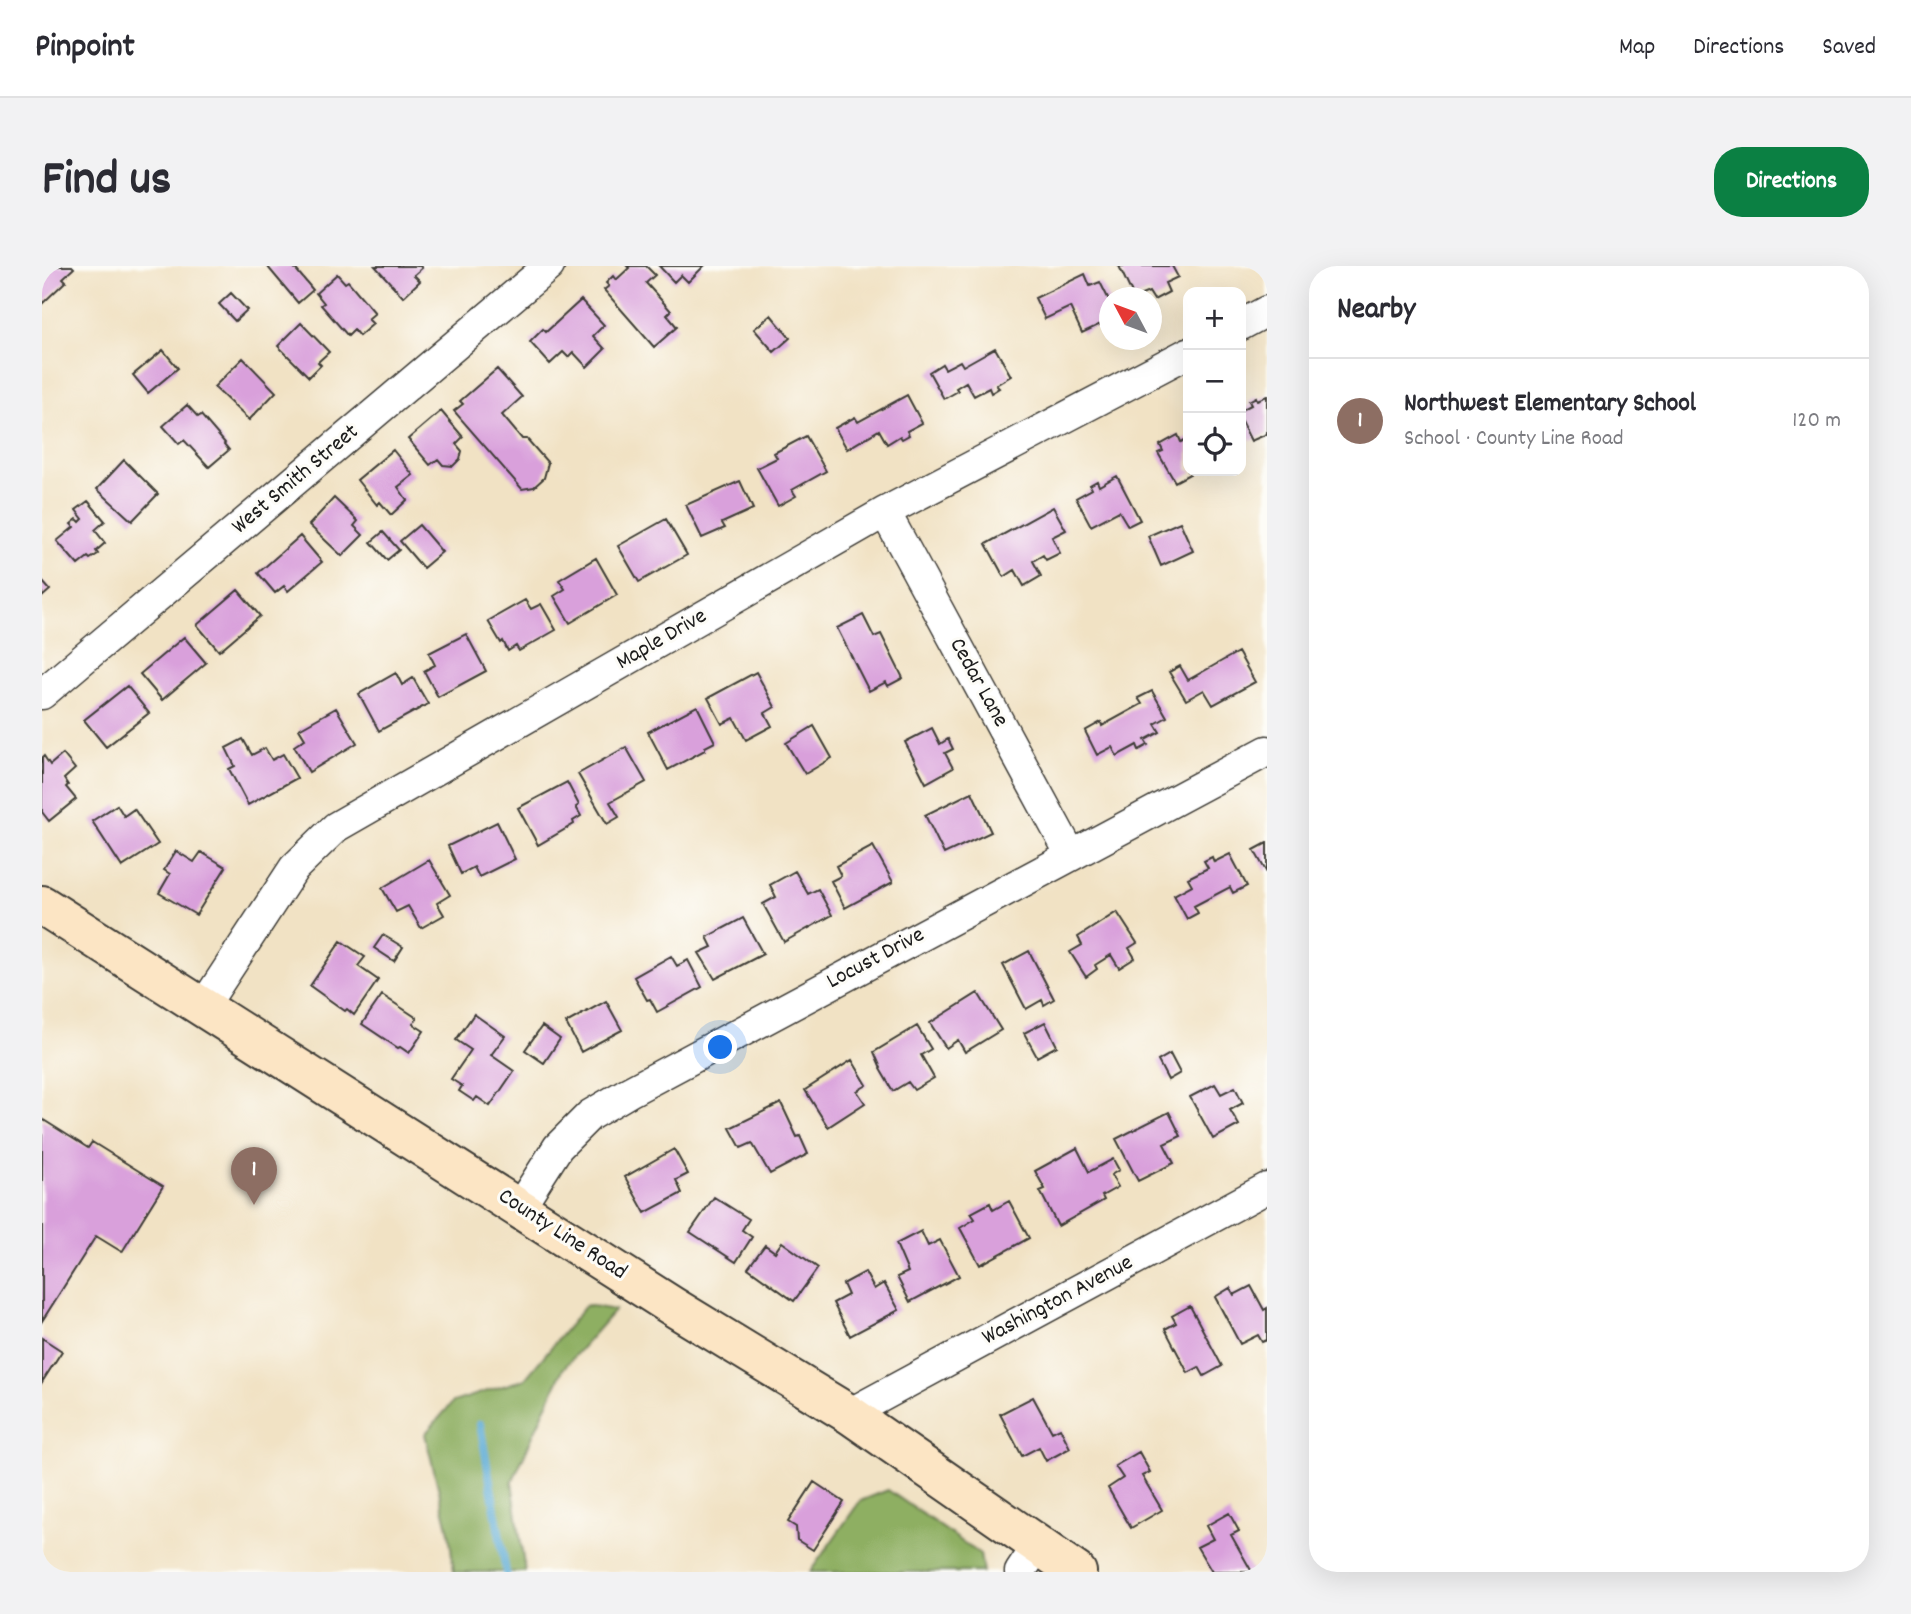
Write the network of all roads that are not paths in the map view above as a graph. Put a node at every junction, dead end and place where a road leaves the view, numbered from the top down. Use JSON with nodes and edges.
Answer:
{"nodes":[{"id":1,"x":549,"y":266,"type":"edge"},
{"id":2,"x":1267,"y":311,"type":"edge"},
{"id":3,"x":1246,"y":322,"type":"edge"},
{"id":4,"x":1183,"y":356,"type":"edge"},
{"id":5,"x":885,"y":512,"type":"junction"},
{"id":6,"x":42,"y":694,"type":"edge"},
{"id":7,"x":1267,"y":751,"type":"edge"},
{"id":8,"x":1071,"y":855,"type":"junction"},
{"id":9,"x":42,"y":905,"type":"edge"},
{"id":10,"x":204,"y":1007,"type":"junction"},
{"id":11,"x":1267,"y":1188,"type":"edge"},
{"id":12,"x":519,"y":1208,"type":"junction"},
{"id":13,"x":849,"y":1414,"type":"junction"},
{"id":14,"x":1029,"y":1559,"type":"edge"},
{"id":15,"x":1077,"y":1572,"type":"edge"}],
"edges":[{"from":1,"to":6,"type":"street","name":"West Smith Street"},
{"from":2,"to":3,"type":"street"},
{"from":4,"to":5,"type":"street","name":"Maple Drive"},
{"from":5,"to":8,"type":"street","name":"Cedar Lane"},
{"from":5,"to":10,"type":"street","name":"Maple Drive"},
{"from":7,"to":8,"type":"street","name":"Locust Drive"},
{"from":8,"to":12,"type":"street","name":"Locust Drive"},
{"from":9,"to":10,"type":"main road","name":"County Line Road"},
{"from":10,"to":12,"type":"main road","name":"County Line Road"},
{"from":11,"to":13,"type":"street","name":"Washington Avenue"},
{"from":12,"to":13,"type":"main road","name":"County Line Road"},
{"from":13,"to":14,"type":"main road","name":"County Line Road"},
{"from":14,"to":15,"type":"main road","name":"County Line Road"}]}
